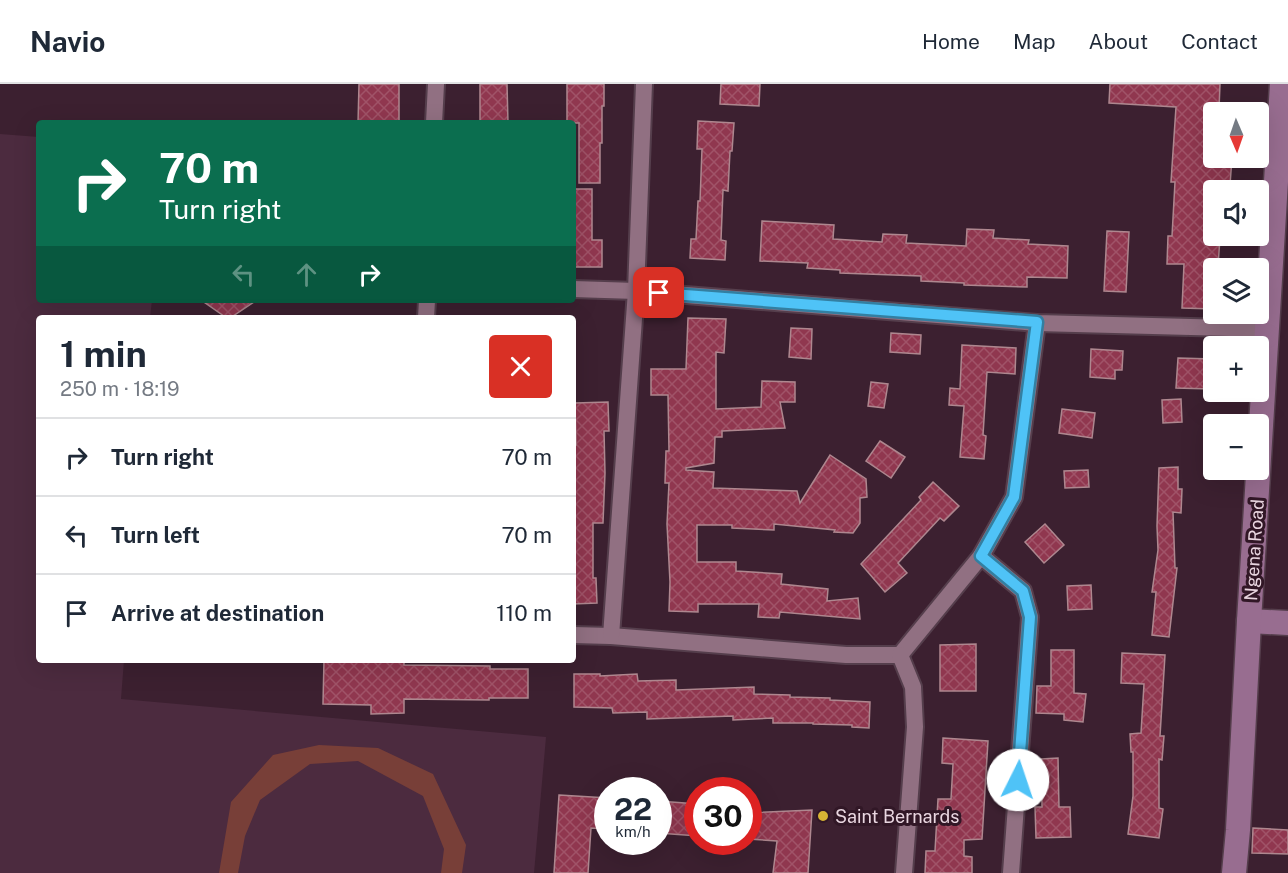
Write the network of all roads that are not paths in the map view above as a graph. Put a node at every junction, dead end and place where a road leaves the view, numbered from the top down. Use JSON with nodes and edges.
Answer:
{"nodes":[{"id":1,"x":436,"y":84,"type":"edge"},
{"id":2,"x":644,"y":84,"type":"edge"},
{"id":3,"x":1282,"y":84,"type":"edge"},
{"id":4,"x":434,"y":120,"type":"edge"},
{"id":5,"x":576,"y":289,"type":"edge"},
{"id":6,"x":636,"y":291,"type":"junction"},
{"id":7,"x":1037,"y":322,"type":"junction"},
{"id":8,"x":1268,"y":329,"type":"junction"},
{"id":9,"x":981,"y":556,"type":"junction"},
{"id":10,"x":1250,"y":621,"type":"junction"},
{"id":11,"x":1288,"y":623,"type":"edge"},
{"id":12,"x":576,"y":635,"type":"edge"},
{"id":13,"x":611,"y":636,"type":"junction"},
{"id":14,"x":900,"y":655,"type":"junction"},
{"id":15,"x":904,"y":873,"type":"edge"},
{"id":16,"x":1011,"y":873,"type":"edge"},
{"id":17,"x":1234,"y":873,"type":"edge"}],
"edges":[{"from":1,"to":4,"type":"street"},
{"from":2,"to":6,"type":"street"},
{"from":3,"to":8,"type":"street","name":"Ngena Road"},
{"from":5,"to":6,"type":"street"},
{"from":6,"to":7,"type":"street"},
{"from":6,"to":13,"type":"street"},
{"from":7,"to":8,"type":"street"},
{"from":7,"to":9,"type":"street"},
{"from":8,"to":10,"type":"street","name":"Ngena Road"},
{"from":9,"to":14,"type":"street"},
{"from":9,"to":16,"type":"street"},
{"from":10,"to":11,"type":"street"},
{"from":10,"to":17,"type":"street","name":"Ngena Road"},
{"from":12,"to":13,"type":"street"},
{"from":13,"to":14,"type":"street"},
{"from":14,"to":15,"type":"street"}]}
